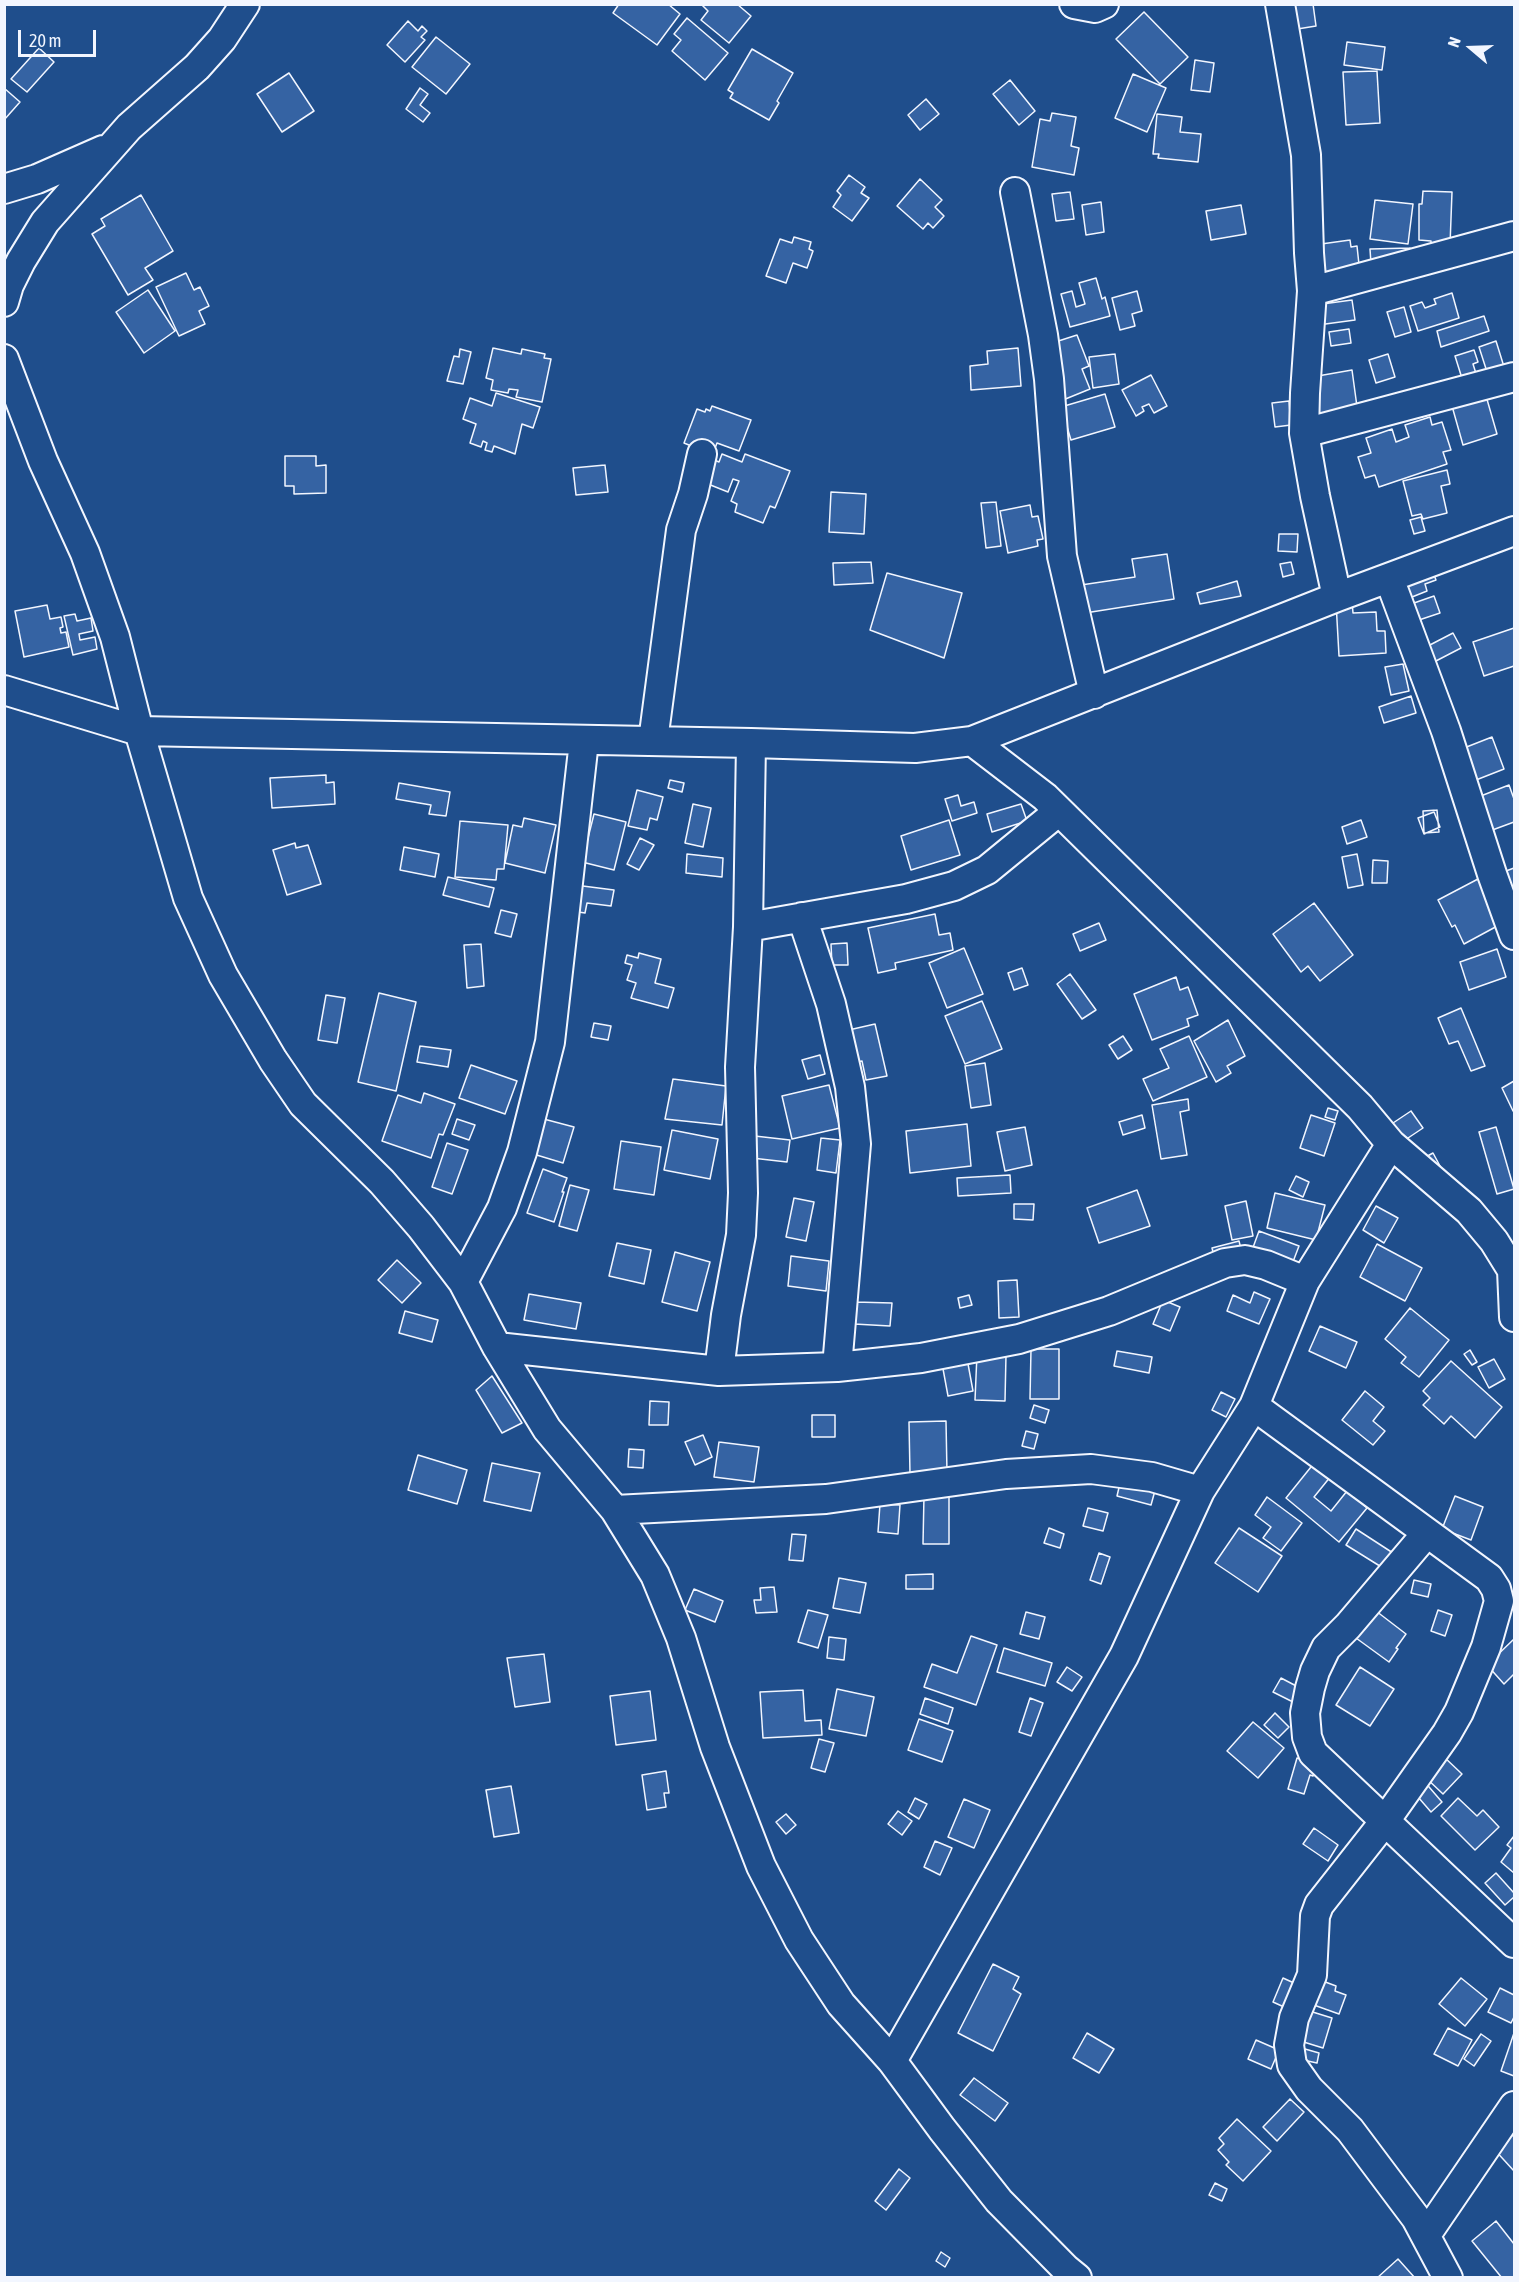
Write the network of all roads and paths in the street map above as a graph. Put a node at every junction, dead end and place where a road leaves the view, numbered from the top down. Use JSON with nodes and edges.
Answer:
{"nodes":[{"id":1,"x":245,"y":4,"type":"edge"},
{"id":2,"x":1074,"y":4,"type":"edge"},
{"id":3,"x":1104,"y":4,"type":"edge"},
{"id":4,"x":1280,"y":4,"type":"edge"},
{"id":5,"x":108,"y":148,"type":"junction"},
{"id":6,"x":4,"y":189,"type":"edge"},
{"id":7,"x":1016,"y":192,"type":"dead end"},
{"id":8,"x":1515,"y":236,"type":"edge"},
{"id":9,"x":1312,"y":291,"type":"junction"},
{"id":10,"x":4,"y":302,"type":"edge"},
{"id":11,"x":4,"y":359,"type":"edge"},
{"id":12,"x":1515,"y":377,"type":"edge"},
{"id":13,"x":1304,"y":433,"type":"junction"},
{"id":14,"x":702,"y":454,"type":"dead end"},
{"id":15,"x":1514,"y":531,"type":"edge"},
{"id":16,"x":1389,"y":578,"type":"junction"},
{"id":17,"x":1337,"y":597,"type":"junction"},
{"id":18,"x":4,"y":690,"type":"edge"},
{"id":19,"x":1094,"y":694,"type":"junction"},
{"id":20,"x":139,"y":731,"type":"junction"},
{"id":21,"x":584,"y":741,"type":"junction"},
{"id":22,"x":653,"y":741,"type":"junction"},
{"id":23,"x":972,"y":741,"type":"junction"},
{"id":24,"x":751,"y":743,"type":"junction"},
{"id":25,"x":1059,"y":811,"type":"junction"},
{"id":26,"x":802,"y":917,"type":"junction"},
{"id":27,"x":748,"y":927,"type":"junction"},
{"id":28,"x":1515,"y":935,"type":"edge"},
{"id":29,"x":1391,"y":1144,"type":"junction"},
{"id":30,"x":1513,"y":1263,"type":"edge"},
{"id":31,"x":1305,"y":1281,"type":"junction"},
{"id":32,"x":463,"y":1282,"type":"junction"},
{"id":33,"x":1515,"y":1317,"type":"edge"},
{"id":34,"x":497,"y":1347,"type":"junction"},
{"id":35,"x":837,"y":1367,"type":"junction"},
{"id":36,"x":719,"y":1371,"type":"junction"},
{"id":37,"x":1254,"y":1406,"type":"junction"},
{"id":38,"x":1200,"y":1491,"type":"junction"},
{"id":39,"x":615,"y":1510,"type":"junction"},
{"id":40,"x":1426,"y":1534,"type":"junction"},
{"id":41,"x":1505,"y":1622,"type":"edge"},
{"id":42,"x":1385,"y":1821,"type":"junction"},
{"id":43,"x":1515,"y":1943,"type":"edge"},
{"id":44,"x":892,"y":2061,"type":"junction"},
{"id":45,"x":1515,"y":2106,"type":"edge"},
{"id":46,"x":1426,"y":2235,"type":"junction"},
{"id":47,"x":1070,"y":2275,"type":"edge"},
{"id":48,"x":1448,"y":2277,"type":"edge"}],
"edges":[{"from":1,"to":5,"type":"street"},
{"from":2,"to":3,"type":"street"},
{"from":4,"to":9,"type":"street"},
{"from":5,"to":6,"type":"street"},
{"from":5,"to":10,"type":"street"},
{"from":7,"to":19,"type":"street"},
{"from":8,"to":9,"type":"street"},
{"from":9,"to":13,"type":"street"},
{"from":11,"to":20,"type":"street"},
{"from":12,"to":13,"type":"street"},
{"from":13,"to":17,"type":"street"},
{"from":14,"to":22,"type":"street"},
{"from":15,"to":16,"type":"street"},
{"from":16,"to":17,"type":"street"},
{"from":16,"to":28,"type":"street"},
{"from":17,"to":19,"type":"street"},
{"from":18,"to":20,"type":"street"},
{"from":19,"to":23,"type":"street"},
{"from":20,"to":21,"type":"street"},
{"from":20,"to":32,"type":"street"},
{"from":21,"to":22,"type":"street"},
{"from":21,"to":32,"type":"street"},
{"from":22,"to":24,"type":"street"},
{"from":23,"to":24,"type":"street"},
{"from":23,"to":25,"type":"street"},
{"from":24,"to":27,"type":"street"},
{"from":25,"to":26,"type":"street"},
{"from":25,"to":29,"type":"street"},
{"from":26,"to":27,"type":"street"},
{"from":26,"to":35,"type":"street"},
{"from":27,"to":36,"type":"street"},
{"from":29,"to":30,"type":"street"},
{"from":29,"to":31,"type":"street"},
{"from":30,"to":33,"type":"street"},
{"from":31,"to":35,"type":"street"},
{"from":31,"to":37,"type":"street"},
{"from":32,"to":34,"type":"street"},
{"from":34,"to":36,"type":"street"},
{"from":34,"to":39,"type":"street"},
{"from":35,"to":36,"type":"street"},
{"from":37,"to":38,"type":"street"},
{"from":37,"to":40,"type":"street"},
{"from":38,"to":39,"type":"street"},
{"from":38,"to":44,"type":"street"},
{"from":39,"to":44,"type":"street"},
{"from":40,"to":41,"type":"street"},
{"from":40,"to":42,"type":"street"},
{"from":41,"to":42,"type":"street"},
{"from":42,"to":43,"type":"street"},
{"from":42,"to":46,"type":"street"},
{"from":44,"to":47,"type":"street"},
{"from":45,"to":46,"type":"street"},
{"from":46,"to":48,"type":"street"}]}
